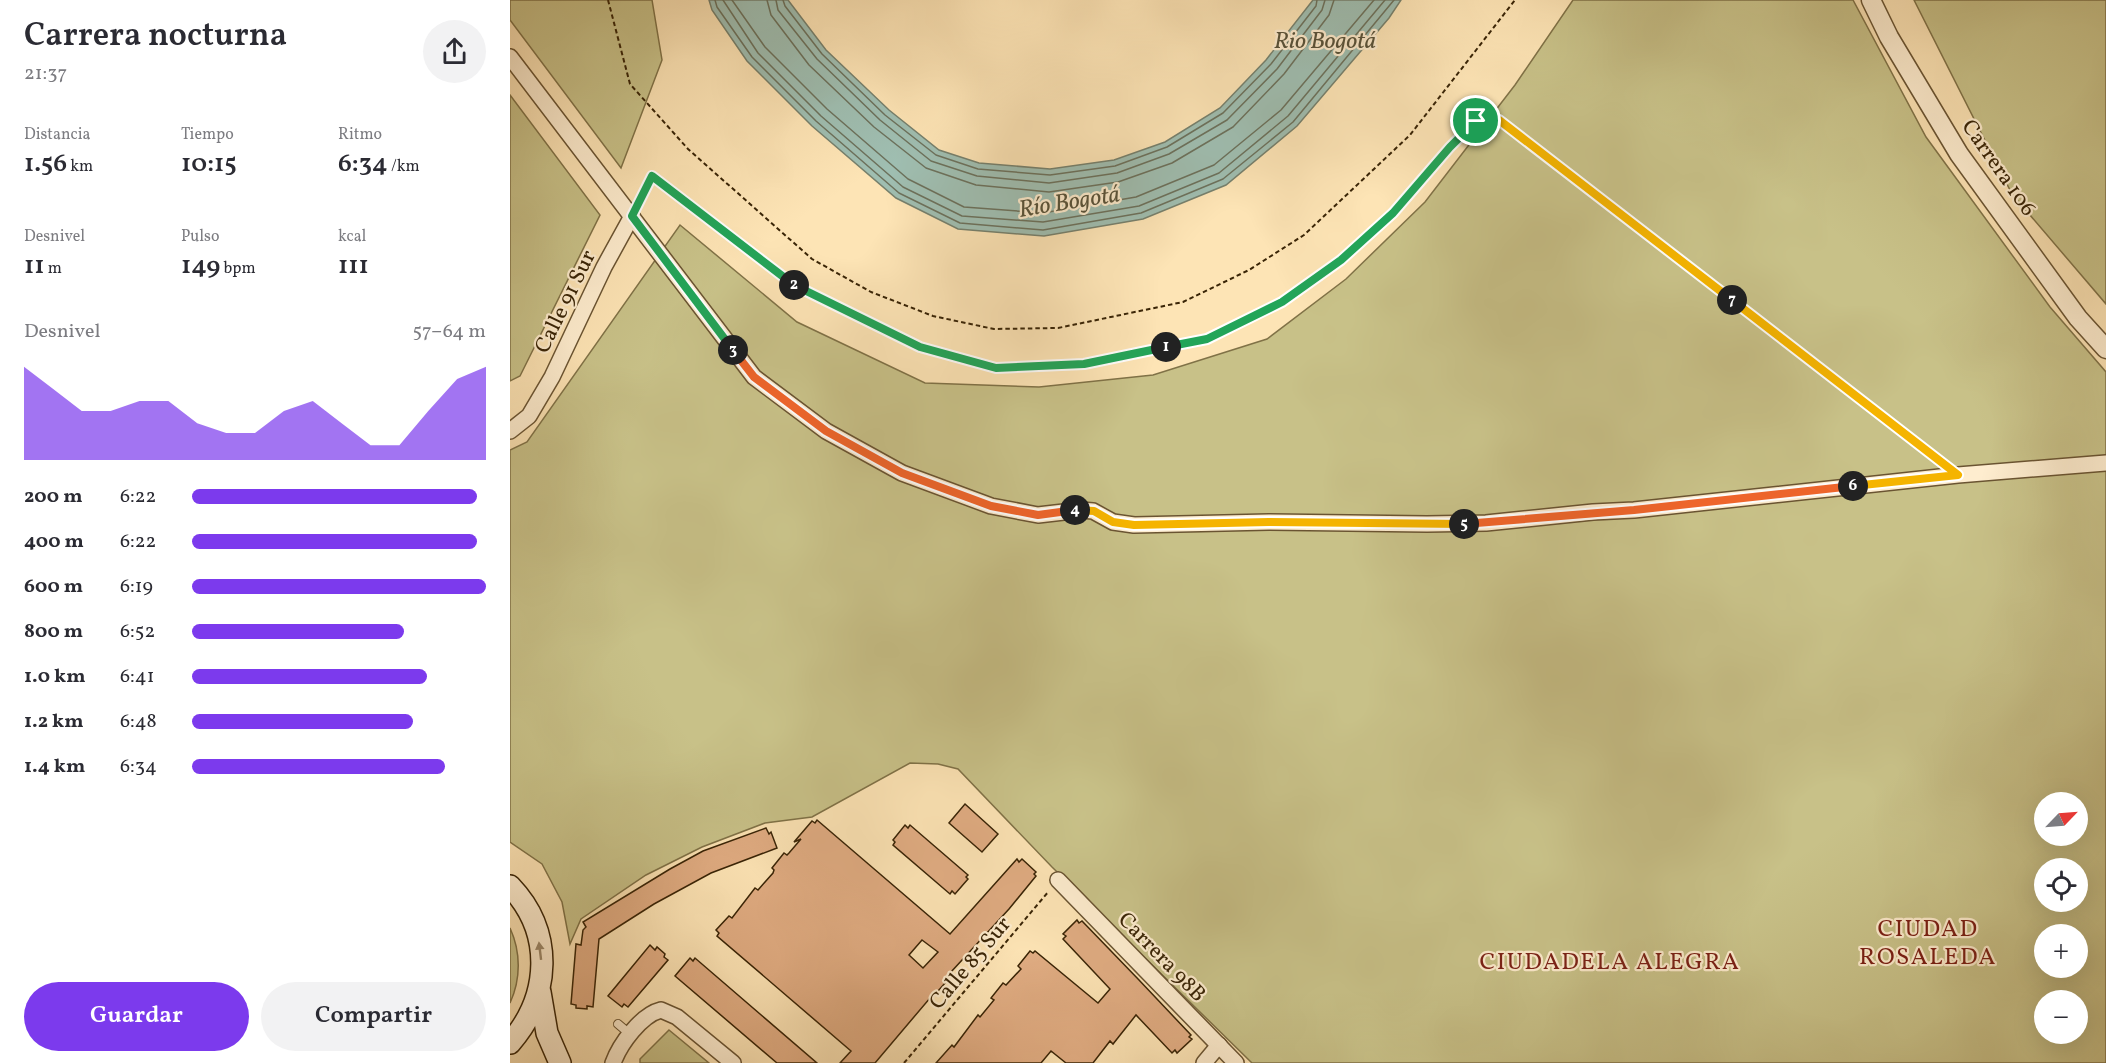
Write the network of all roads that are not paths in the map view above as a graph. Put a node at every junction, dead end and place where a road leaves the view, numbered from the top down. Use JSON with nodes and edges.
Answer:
{"nodes":[{"id":1,"x":1871,"y":0,"type":"edge"},
{"id":2,"x":510,"y":57,"type":"edge"},
{"id":3,"x":632,"y":216,"type":"junction"},
{"id":4,"x":2106,"y":349,"type":"edge"},
{"id":5,"x":510,"y":431,"type":"edge"},
{"id":6,"x":2106,"y":463,"type":"edge"},
{"id":7,"x":1058,"y":880,"type":"road end"},
{"id":8,"x":510,"y":886,"type":"edge"},
{"id":9,"x":540,"y":989,"type":"junction"},
{"id":10,"x":618,"y":1024,"type":"dead end"},
{"id":11,"x":631,"y":1035,"type":"junction"},
{"id":12,"x":510,"y":1043,"type":"edge"},
{"id":13,"x":1219,"y":1046,"type":"junction"},
{"id":14,"x":560,"y":1063,"type":"edge"},
{"id":15,"x":613,"y":1063,"type":"edge"},
{"id":16,"x":733,"y":1063,"type":"edge"},
{"id":17,"x":1204,"y":1063,"type":"edge"},
{"id":18,"x":1236,"y":1063,"type":"edge"}],
"edges":[{"from":1,"to":4,"type":"street","name":"Carrera 106"},
{"from":2,"to":3,"type":"street"},
{"from":3,"to":5,"type":"street","name":"Calle 91 Sur"},
{"from":3,"to":6,"type":"street"},
{"from":7,"to":13,"type":"street","name":"Carrera 98B"},
{"from":9,"to":8,"type":"main road","one_way":true},
{"from":9,"to":12,"type":"main road"},
{"from":9,"to":14,"type":"main road"},
{"from":10,"to":11,"type":"lane"},
{"from":11,"to":15,"type":"street"},
{"from":11,"to":16,"type":"street"},
{"from":13,"to":17,"type":"street"},
{"from":13,"to":18,"type":"street","name":"Carrera 98B"}]}
